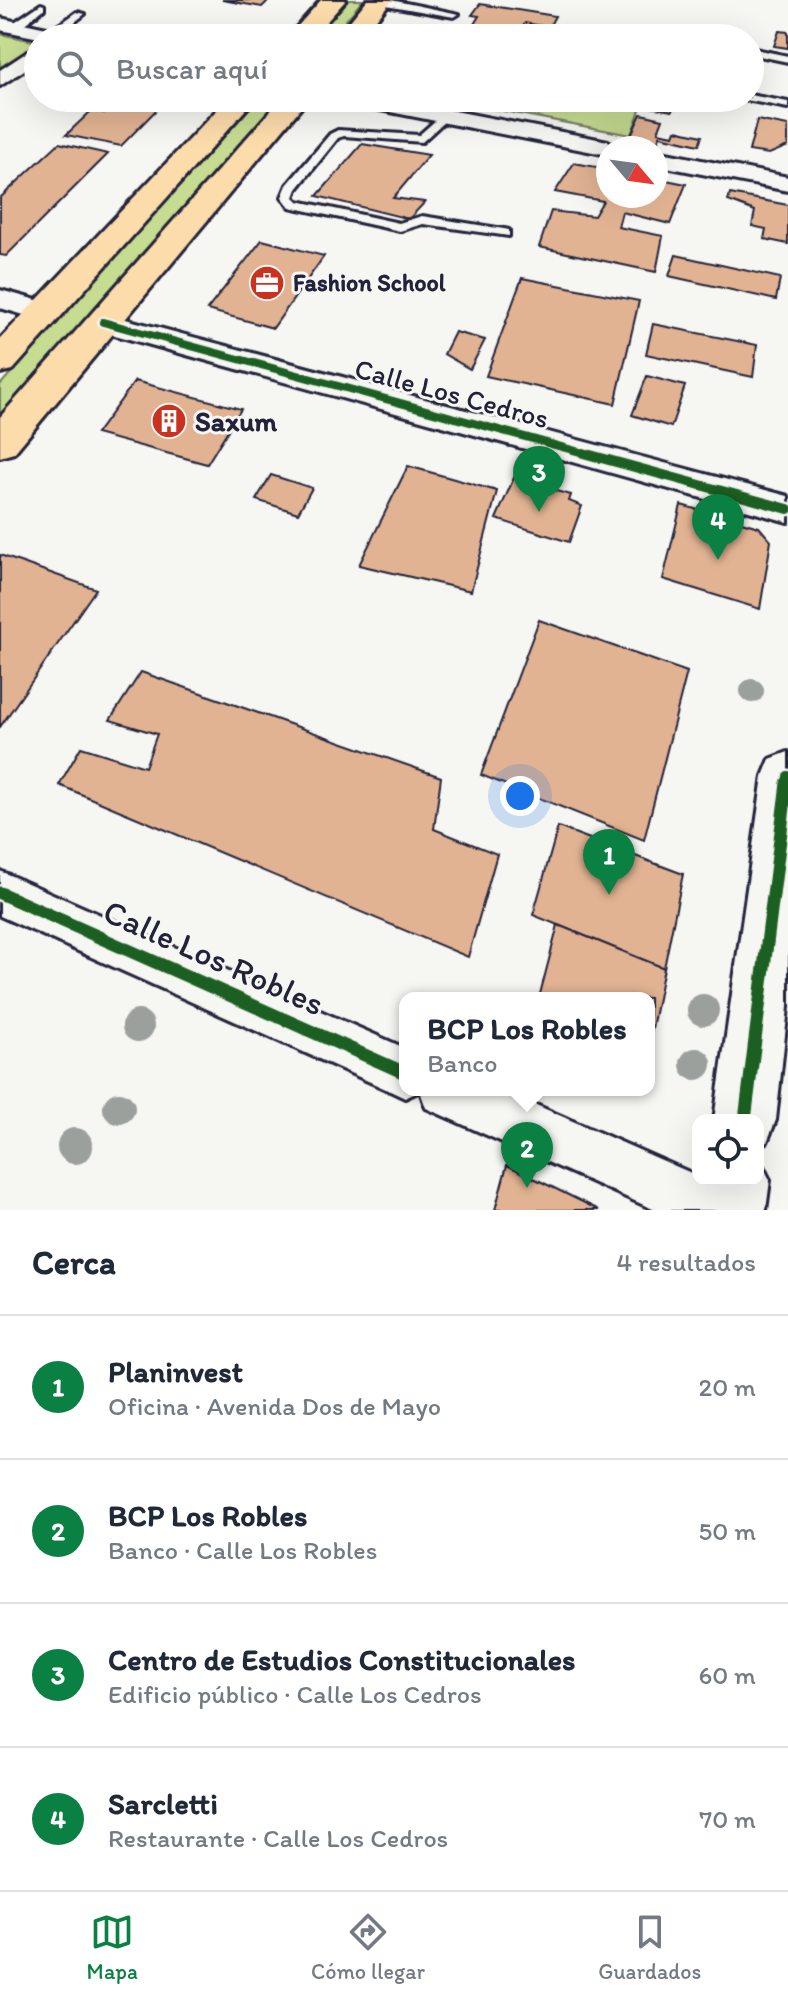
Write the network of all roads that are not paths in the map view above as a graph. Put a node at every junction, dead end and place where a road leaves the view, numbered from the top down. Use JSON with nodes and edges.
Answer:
{"nodes":[{"id":1,"x":334,"y":0,"type":"edge"},
{"id":2,"x":380,"y":0,"type":"edge"},
{"id":3,"x":41,"y":7,"type":"dead end"},
{"id":4,"x":80,"y":14,"type":"dead end"},
{"id":5,"x":454,"y":14,"type":"dead end"},
{"id":6,"x":71,"y":24,"type":"edge"},
{"id":7,"x":312,"y":24,"type":"edge"},
{"id":8,"x":360,"y":24,"type":"edge"},
{"id":9,"x":7,"y":25,"type":"edge"},
{"id":10,"x":764,"y":54,"type":"edge"},
{"id":11,"x":788,"y":59,"type":"edge"},
{"id":12,"x":24,"y":62,"type":"edge"},
{"id":13,"x":0,"y":80,"type":"edge"},
{"id":14,"x":764,"y":101,"type":"edge"},
{"id":15,"x":788,"y":105,"type":"edge"},
{"id":16,"x":230,"y":112,"type":"edge"},
{"id":17,"x":284,"y":112,"type":"edge"},
{"id":18,"x":424,"y":112,"type":"edge"},
{"id":19,"x":444,"y":116,"type":"junction"},
{"id":20,"x":596,"y":146,"type":"edge"},
{"id":21,"x":668,"y":160,"type":"edge"},
{"id":22,"x":788,"y":184,"type":"edge"},
{"id":23,"x":504,"y":233,"type":"dead end"},
{"id":24,"x":0,"y":299,"type":"edge"},
{"id":25,"x":45,"y":312,"type":"junction"},
{"id":26,"x":103,"y":322,"type":"junction"},
{"id":27,"x":0,"y":361,"type":"edge"},
{"id":28,"x":0,"y":443,"type":"edge"},
{"id":29,"x":788,"y":509,"type":"edge"},
{"id":30,"x":788,"y":776,"type":"edge"},
{"id":31,"x":0,"y":893,"type":"edge"},
{"id":32,"x":399,"y":1070,"type":"edge"},
{"id":33,"x":458,"y":1096,"type":"edge"},
{"id":34,"x":746,"y":1114,"type":"edge"},
{"id":35,"x":737,"y":1186,"type":"edge"},
{"id":36,"x":715,"y":1210,"type":"edge"},
{"id":37,"x":734,"y":1210,"type":"edge"}],
"edges":[{"from":1,"to":7,"type":"main road"},
{"from":2,"to":5,"type":"lane"},
{"from":2,"to":8,"type":"main road"},
{"from":3,"to":9,"type":"lane"},
{"from":4,"to":6,"type":"lane"},
{"from":10,"to":11,"type":"lane"},
{"from":12,"to":13,"type":"street"},
{"from":14,"to":15,"type":"lane"},
{"from":16,"to":25,"type":"main road"},
{"from":17,"to":26,"type":"main road"},
{"from":18,"to":19,"type":"street"},
{"from":19,"to":20,"type":"street"},
{"from":19,"to":23,"type":"lane"},
{"from":21,"to":22,"type":"street"},
{"from":24,"to":25,"type":"street"},
{"from":25,"to":27,"type":"main road"},
{"from":26,"to":28,"type":"main road"},
{"from":26,"to":29,"type":"street","name":"Calle Los Cedros"},
{"from":30,"to":34,"type":"street"},
{"from":31,"to":32,"type":"street","name":"Calle Los Robles"},
{"from":33,"to":36,"type":"street"},
{"from":35,"to":37,"type":"street"}]}
